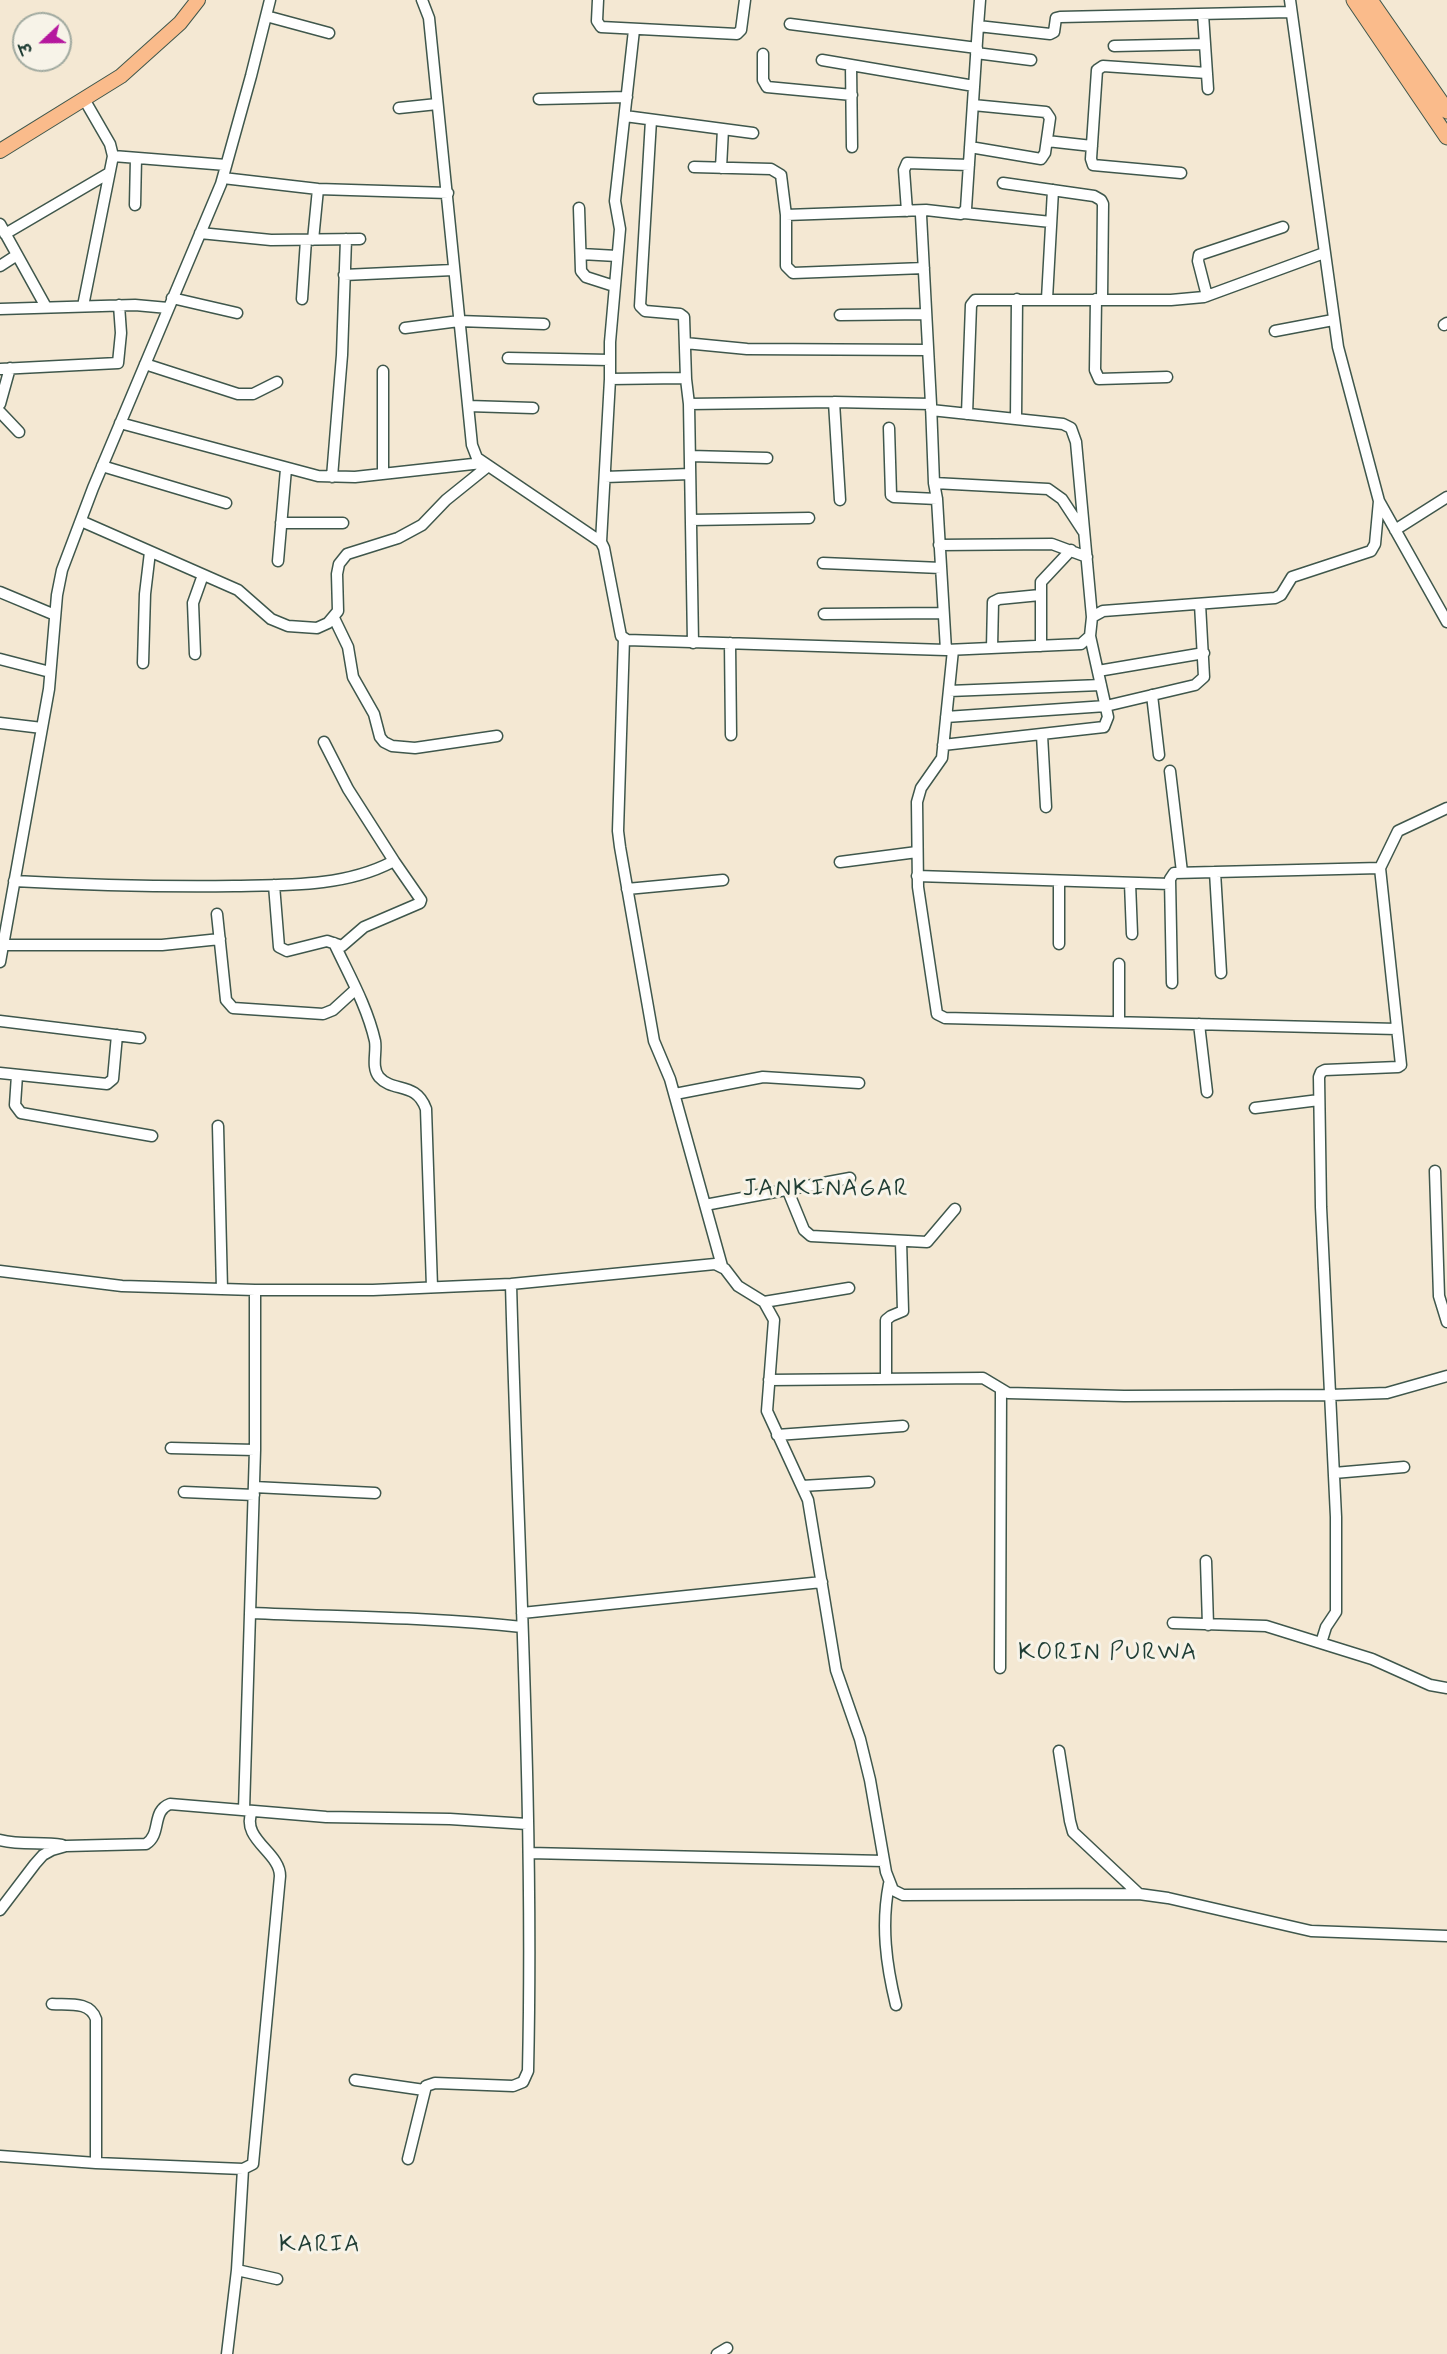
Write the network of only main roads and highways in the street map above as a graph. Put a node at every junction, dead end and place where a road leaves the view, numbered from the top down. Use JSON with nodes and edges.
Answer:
{"nodes":[{"id":1,"x":198,"y":0,"type":"edge"},
{"id":2,"x":1354,"y":0,"type":"edge"},
{"id":3,"x":1370,"y":0,"type":"edge"},
{"id":4,"x":1447,"y":111,"type":"edge"},
{"id":5,"x":1447,"y":137,"type":"edge"},
{"id":6,"x":0,"y":151,"type":"edge"}],
"edges":[{"from":1,"to":6,"type":"main road"},
{"from":2,"to":5,"type":"highway"},
{"from":3,"to":4,"type":"highway"}]}
